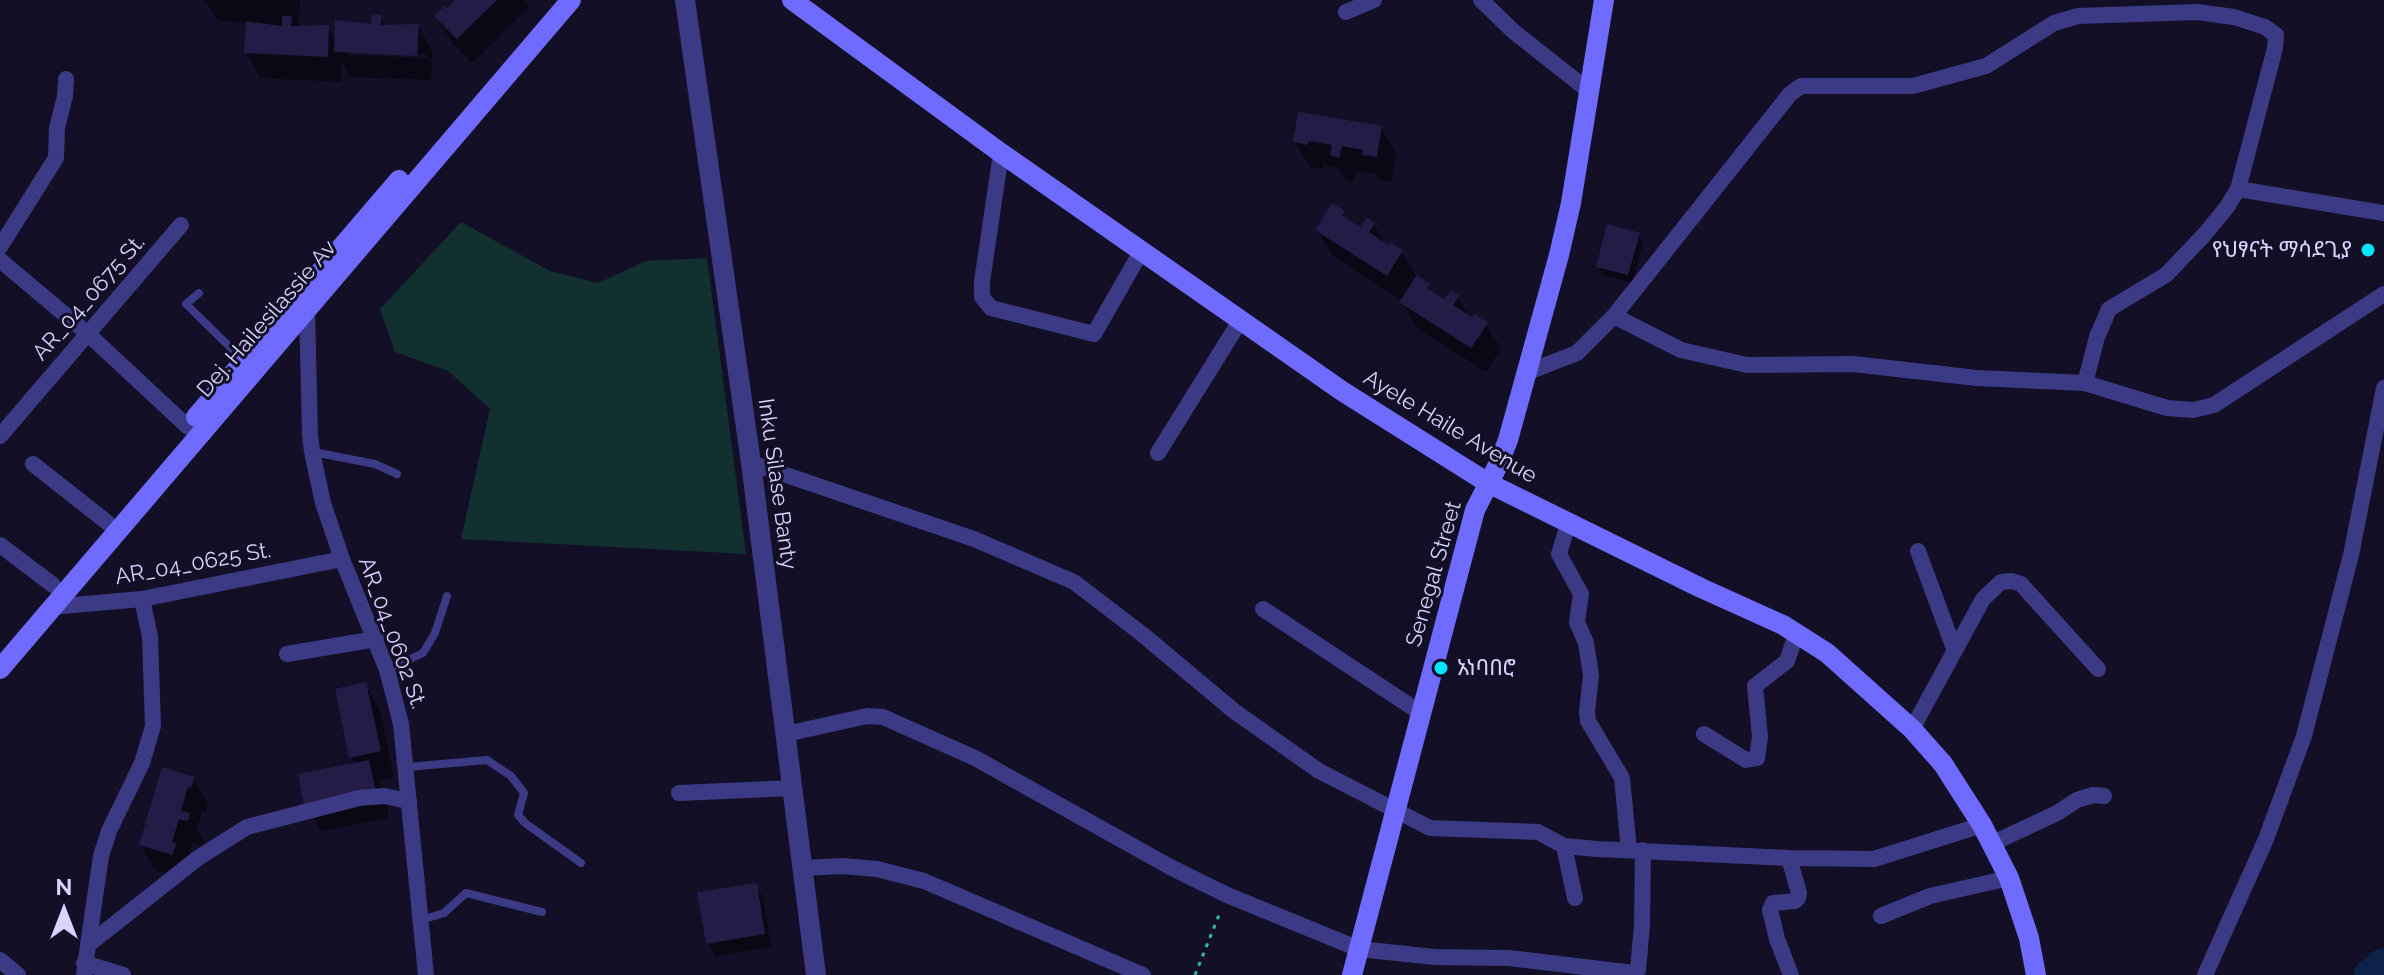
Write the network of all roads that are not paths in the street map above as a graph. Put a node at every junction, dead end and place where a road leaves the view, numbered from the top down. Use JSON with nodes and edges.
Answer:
{"nodes":[{"id":1,"x":555,"y":0,"type":"edge"},
{"id":2,"x":571,"y":0,"type":"edge"},
{"id":3,"x":685,"y":0,"type":"edge"},
{"id":4,"x":792,"y":0,"type":"edge"},
{"id":5,"x":1374,"y":0,"type":"edge"},
{"id":6,"x":1481,"y":0,"type":"edge"},
{"id":7,"x":1604,"y":0,"type":"edge"},
{"id":8,"x":1346,"y":12,"type":"dead end"},
{"id":9,"x":66,"y":79,"type":"dead end"},
{"id":10,"x":1589,"y":91,"type":"junction"},
{"id":11,"x":1001,"y":153,"type":"junction"},
{"id":12,"x":2238,"y":189,"type":"junction"},
{"id":13,"x":2384,"y":213,"type":"edge"},
{"id":14,"x":181,"y":225,"type":"dead end"},
{"id":15,"x":0,"y":247,"type":"edge"},
{"id":16,"x":1142,"y":250,"type":"junction"},
{"id":17,"x":0,"y":260,"type":"edge"},
{"id":18,"x":199,"y":293,"type":"dead end"},
{"id":19,"x":2384,"y":294,"type":"edge"},
{"id":20,"x":307,"y":309,"type":"junction"},
{"id":21,"x":1614,"y":316,"type":"junction"},
{"id":22,"x":1240,"y":321,"type":"junction"},
{"id":23,"x":88,"y":334,"type":"junction"},
{"id":24,"x":244,"y":361,"type":"junction"},
{"id":25,"x":1528,"y":372,"type":"junction"},
{"id":26,"x":2085,"y":383,"type":"junction"},
{"id":27,"x":2384,"y":388,"type":"edge"},
{"id":28,"x":188,"y":427,"type":"junction"},
{"id":29,"x":0,"y":436,"type":"edge"},
{"id":30,"x":312,"y":452,"type":"junction"},
{"id":31,"x":1158,"y":453,"type":"dead end"},
{"id":32,"x":751,"y":463,"type":"junction"},
{"id":33,"x":33,"y":464,"type":"dead end"},
{"id":34,"x":397,"y":474,"type":"dead end"},
{"id":35,"x":1488,"y":483,"type":"junction"},
{"id":36,"x":1569,"y":521,"type":"junction"},
{"id":37,"x":108,"y":523,"type":"junction"},
{"id":38,"x":0,"y":545,"type":"edge"},
{"id":39,"x":1918,"y":551,"type":"dead end"},
{"id":40,"x":342,"y":559,"type":"junction"},
{"id":41,"x":53,"y":585,"type":"junction"},
{"id":42,"x":447,"y":596,"type":"dead end"},
{"id":43,"x":142,"y":599,"type":"junction"},
{"id":44,"x":51,"y":607,"type":"junction"},
{"id":45,"x":1263,"y":609,"type":"dead end"},
{"id":46,"x":1797,"y":632,"type":"junction"},
{"id":47,"x":376,"y":639,"type":"junction"},
{"id":48,"x":0,"y":649,"type":"edge"},
{"id":49,"x":1955,"y":651,"type":"junction"},
{"id":50,"x":287,"y":654,"type":"dead end"},
{"id":51,"x":0,"y":669,"type":"edge"},
{"id":52,"x":2098,"y":669,"type":"dead end"},
{"id":53,"x":387,"y":670,"type":"junction"},
{"id":54,"x":1421,"y":713,"type":"junction"},
{"id":55,"x":1912,"y":729,"type":"junction"},
{"id":56,"x":786,"y":734,"type":"junction"},
{"id":57,"x":1704,"y":734,"type":"dead end"},
{"id":58,"x":407,"y":767,"type":"junction"},
{"id":59,"x":793,"y":788,"type":"junction"},
{"id":60,"x":679,"y":793,"type":"dead end"},
{"id":61,"x":2104,"y":796,"type":"dead end"},
{"id":62,"x":409,"y":801,"type":"junction"},
{"id":63,"x":1395,"y":812,"type":"junction"},
{"id":64,"x":1988,"y":834,"type":"junction"},
{"id":65,"x":1564,"y":846,"type":"junction"},
{"id":66,"x":1636,"y":850,"type":"junction"},
{"id":67,"x":1789,"y":858,"type":"junction"},
{"id":68,"x":581,"y":863,"type":"dead end"},
{"id":69,"x":803,"y":868,"type":"junction"},
{"id":70,"x":2009,"y":878,"type":"junction"},
{"id":71,"x":1575,"y":898,"type":"dead end"},
{"id":72,"x":542,"y":912,"type":"dead end"},
{"id":73,"x":1881,"y":916,"type":"dead end"},
{"id":74,"x":421,"y":920,"type":"junction"},
{"id":75,"x":88,"y":945,"type":"junction"},
{"id":76,"x":1359,"y":949,"type":"junction"},
{"id":77,"x":0,"y":960,"type":"edge"},
{"id":78,"x":84,"y":969,"type":"edge"},
{"id":79,"x":18,"y":975,"type":"edge"},
{"id":80,"x":123,"y":975,"type":"edge"},
{"id":81,"x":426,"y":975,"type":"edge"},
{"id":82,"x":816,"y":975,"type":"edge"},
{"id":83,"x":1143,"y":975,"type":"edge"},
{"id":84,"x":1352,"y":975,"type":"edge"},
{"id":85,"x":1791,"y":975,"type":"edge"},
{"id":86,"x":2036,"y":975,"type":"edge"},
{"id":87,"x":2205,"y":975,"type":"edge"}],
"edges":[{"from":1,"to":24,"type":"main road","name":"Dej. Hailesilassie Av"},
{"from":2,"to":20,"type":"main road","name":"Dej. Hailesilassie Av"},
{"from":3,"to":32,"type":"street","name":"Inku Silase Banty"},
{"from":4,"to":11,"type":"main road","name":"Ayele Haile Avenue"},
{"from":5,"to":8,"type":"street"},
{"from":6,"to":10,"type":"street"},
{"from":7,"to":10,"type":"main road","name":"Senegal Street"},
{"from":9,"to":15,"type":"street"},
{"from":10,"to":25,"type":"main road","name":"Senegal Street"},
{"from":11,"to":16,"type":"main road","name":"Ayele Haile Avenue"},
{"from":11,"to":16,"type":"street"},
{"from":12,"to":13,"type":"street"},
{"from":12,"to":21,"type":"street"},
{"from":12,"to":26,"type":"street"},
{"from":14,"to":23,"type":"street","name":"AR_04_0675 St."},
{"from":16,"to":22,"type":"main road","name":"Ayele Haile Avenue"},
{"from":17,"to":23,"type":"street"},
{"from":18,"to":24,"type":"lane"},
{"from":19,"to":26,"type":"street"},
{"from":20,"to":30,"type":"street","name":"AR_04_0602 St."},
{"from":20,"to":44,"type":"main road","name":"Dej. Hailesilassie Av"},
{"from":21,"to":25,"type":"street"},
{"from":21,"to":26,"type":"street"},
{"from":22,"to":31,"type":"street"},
{"from":22,"to":35,"type":"main road","name":"Ayele Haile Avenue"},
{"from":23,"to":28,"type":"street"},
{"from":23,"to":29,"type":"street","name":"AR_04_0675 St."},
{"from":24,"to":28,"type":"main road","name":"Dej. Hailesilassie Av"},
{"from":25,"to":35,"type":"main road","name":"Senegal Street"},
{"from":27,"to":87,"type":"street"},
{"from":28,"to":37,"type":"main road","name":"Dej. Hailesilassie Av"},
{"from":30,"to":34,"type":"lane"},
{"from":30,"to":40,"type":"street","name":"AR_04_0602 St."},
{"from":32,"to":56,"type":"street","name":"Inku Silase Banty"},
{"from":32,"to":63,"type":"street"},
{"from":33,"to":37,"type":"street"},
{"from":35,"to":36,"type":"main road","name":"Ayele Haile Avenue"},
{"from":35,"to":54,"type":"main road","name":"Senegal Street"},
{"from":36,"to":46,"type":"main road","name":"Ayele Haile Avenue"},
{"from":36,"to":66,"type":"street"},
{"from":37,"to":41,"type":"main road","name":"Dej. Hailesilassie Av"},
{"from":38,"to":41,"type":"street"},
{"from":39,"to":49,"type":"street"},
{"from":40,"to":43,"type":"street","name":"AR_04_0625 St."},
{"from":40,"to":47,"type":"street","name":"AR_04_0602 St."},
{"from":41,"to":48,"type":"main road","name":"Dej. Hailesilassie Av"},
{"from":42,"to":53,"type":"lane"},
{"from":43,"to":44,"type":"street","name":"AR_04_0625 St."},
{"from":43,"to":75,"type":"street"},
{"from":44,"to":51,"type":"main road","name":"Dej. Hailesilassie Av"},
{"from":45,"to":54,"type":"street"},
{"from":46,"to":55,"type":"main road","name":"Ayele Haile Avenue"},
{"from":46,"to":57,"type":"street"},
{"from":47,"to":50,"type":"street"},
{"from":47,"to":53,"type":"street","name":"AR_04_0602 St."},
{"from":49,"to":52,"type":"street"},
{"from":49,"to":55,"type":"street"},
{"from":53,"to":58,"type":"street","name":"AR_04_0602 St."},
{"from":54,"to":63,"type":"main road","name":"Senegal Street"},
{"from":55,"to":64,"type":"main road","name":"Ayele Haile Avenue"},
{"from":56,"to":59,"type":"street","name":"Inku Silase Banty"},
{"from":56,"to":76,"type":"street"},
{"from":58,"to":62,"type":"street","name":"AR_04_0602 St."},
{"from":58,"to":68,"type":"lane"},
{"from":59,"to":60,"type":"street"},
{"from":59,"to":69,"type":"street","name":"Inku Silase Banty"},
{"from":61,"to":64,"type":"street"},
{"from":62,"to":74,"type":"street","name":"AR_04_0602 St."},
{"from":62,"to":75,"type":"street"},
{"from":63,"to":65,"type":"street"},
{"from":63,"to":76,"type":"main road","name":"Senegal Street"},
{"from":64,"to":67,"type":"street"},
{"from":64,"to":70,"type":"main road","name":"Ayele Haile Avenue"},
{"from":65,"to":66,"type":"street"},
{"from":65,"to":71,"type":"street"},
{"from":66,"to":67,"type":"street"},
{"from":66,"to":76,"type":"street"},
{"from":67,"to":85,"type":"street"},
{"from":69,"to":82,"type":"street","name":"Inku Silase Banty"},
{"from":69,"to":83,"type":"street"},
{"from":70,"to":73,"type":"street"},
{"from":70,"to":86,"type":"main road","name":"Ayele Haile Avenue"},
{"from":72,"to":74,"type":"lane"},
{"from":74,"to":81,"type":"street","name":"AR_04_0602 St."},
{"from":75,"to":78,"type":"street"},
{"from":76,"to":84,"type":"main road","name":"Senegal Street"},
{"from":77,"to":79,"type":"street"},
{"from":78,"to":80,"type":"street"}]}
